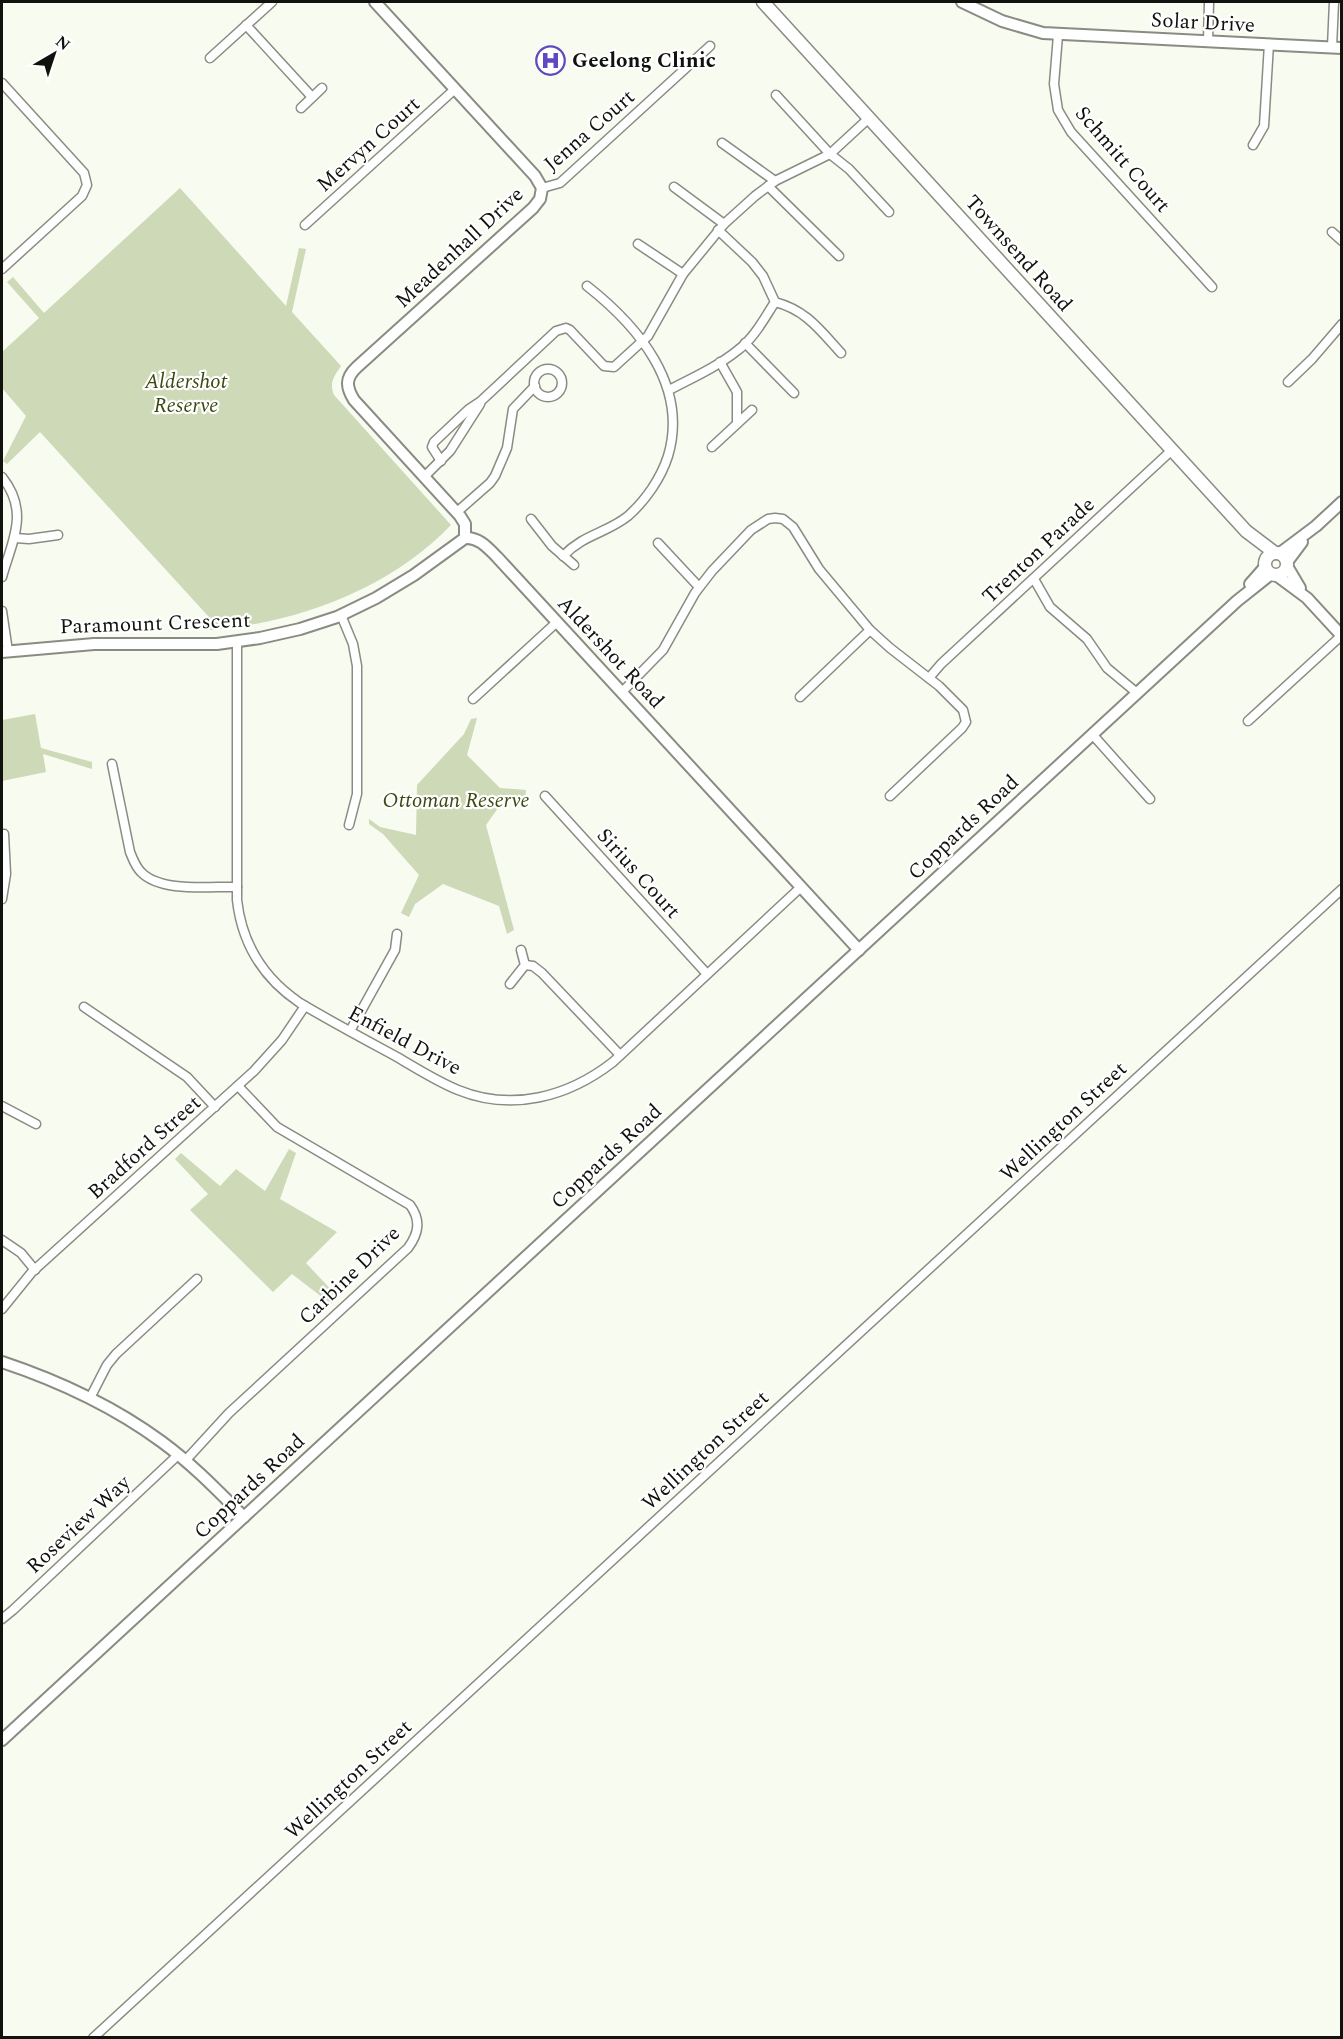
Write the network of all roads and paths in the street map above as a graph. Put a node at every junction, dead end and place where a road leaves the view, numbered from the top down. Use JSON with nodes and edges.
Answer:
{"nodes":[{"id":1,"x":272,"y":2,"type":"edge"},
{"id":2,"x":375,"y":2,"type":"edge"},
{"id":3,"x":962,"y":2,"type":"edge"},
{"id":4,"x":1209,"y":2,"type":"edge"},
{"id":5,"x":1334,"y":2,"type":"edge"},
{"id":6,"x":768,"y":3,"type":"edge"},
{"id":7,"x":246,"y":25,"type":"junction"},
{"id":8,"x":1058,"y":35,"type":"junction"},
{"id":9,"x":1208,"y":42,"type":"junction"},
{"id":10,"x":1269,"y":44,"type":"junction"},
{"id":11,"x":710,"y":46,"type":"dead end"},
{"id":12,"x":1337,"y":48,"type":"edge"},
{"id":13,"x":210,"y":58,"type":"dead end"},
{"id":14,"x":2,"y":83,"type":"edge"},
{"id":15,"x":322,"y":88,"type":"dead end"},
{"id":16,"x":454,"y":89,"type":"junction"},
{"id":17,"x":776,"y":95,"type":"dead end"},
{"id":18,"x":312,"y":97,"type":"junction"},
{"id":19,"x":301,"y":108,"type":"dead end"},
{"id":20,"x":869,"y":118,"type":"junction"},
{"id":21,"x":722,"y":143,"type":"dead end"},
{"id":22,"x":1253,"y":145,"type":"dead end"},
{"id":23,"x":830,"y":154,"type":"junction"},
{"id":24,"x":771,"y":184,"type":"junction"},
{"id":25,"x":542,"y":188,"type":"junction"},
{"id":26,"x":674,"y":188,"type":"dead end"},
{"id":27,"x":889,"y":212,"type":"dead end"},
{"id":28,"x":305,"y":225,"type":"dead end"},
{"id":29,"x":721,"y":227,"type":"junction"},
{"id":30,"x":1332,"y":232,"type":"dead end"},
{"id":31,"x":1341,"y":241,"type":"edge"},
{"id":32,"x":638,"y":244,"type":"dead end"},
{"id":33,"x":839,"y":256,"type":"dead end"},
{"id":34,"x":2,"y":270,"type":"edge"},
{"id":35,"x":683,"y":274,"type":"junction"},
{"id":36,"x":587,"y":286,"type":"dead end"},
{"id":37,"x":1212,"y":287,"type":"dead end"},
{"id":38,"x":775,"y":302,"type":"junction"},
{"id":39,"x":1340,"y":328,"type":"edge"},
{"id":40,"x":643,"y":342,"type":"junction"},
{"id":41,"x":745,"y":343,"type":"junction"},
{"id":42,"x":841,"y":353,"type":"dead end"},
{"id":43,"x":720,"y":362,"type":"junction"},
{"id":44,"x":1288,"y":382,"type":"dead end"},
{"id":45,"x":535,"y":386,"type":"dead end"},
{"id":46,"x":669,"y":390,"type":"junction"},
{"id":47,"x":794,"y":393,"type":"dead end"},
{"id":48,"x":481,"y":401,"type":"junction"},
{"id":49,"x":752,"y":410,"type":"dead end"},
{"id":50,"x":457,"y":421,"type":"junction"},
{"id":51,"x":737,"y":422,"type":"junction"},
{"id":52,"x":464,"y":429,"type":"junction"},
{"id":53,"x":712,"y":447,"type":"dead end"},
{"id":54,"x":1172,"y":450,"type":"junction"},
{"id":55,"x":441,"y":461,"type":"junction"},
{"id":56,"x":2,"y":477,"type":"edge"},
{"id":57,"x":424,"y":477,"type":"junction"},
{"id":58,"x":1341,"y":502,"type":"edge"},
{"id":59,"x":457,"y":512,"type":"junction"},
{"id":60,"x":531,"y":519,"type":"dead end"},
{"id":61,"x":58,"y":535,"type":"dead end"},
{"id":62,"x":15,"y":538,"type":"junction"},
{"id":63,"x":465,"y":538,"type":"junction"},
{"id":64,"x":658,"y":543,"type":"dead end"},
{"id":65,"x":563,"y":556,"type":"junction"},
{"id":66,"x":1276,"y":564,"type":"junction"},
{"id":67,"x":574,"y":565,"type":"dead end"},
{"id":68,"x":2,"y":578,"type":"edge"},
{"id":69,"x":1034,"y":579,"type":"junction"},
{"id":70,"x":699,"y":587,"type":"junction"},
{"id":71,"x":2,"y":611,"type":"edge"},
{"id":72,"x":341,"y":615,"type":"junction"},
{"id":73,"x":557,"y":622,"type":"junction"},
{"id":74,"x":870,"y":630,"type":"junction"},
{"id":75,"x":1341,"y":636,"type":"edge"},
{"id":76,"x":237,"y":642,"type":"junction"},
{"id":77,"x":5,"y":652,"type":"edge"},
{"id":78,"x":929,"y":678,"type":"junction"},
{"id":79,"x":622,"y":692,"type":"junction"},
{"id":80,"x":1137,"y":693,"type":"junction"},
{"id":81,"x":800,"y":697,"type":"dead end"},
{"id":82,"x":473,"y":699,"type":"dead end"},
{"id":83,"x":1248,"y":721,"type":"dead end"},
{"id":84,"x":1092,"y":734,"type":"junction"},
{"id":85,"x":112,"y":764,"type":"dead end"},
{"id":86,"x":545,"y":796,"type":"dead end"},
{"id":87,"x":890,"y":796,"type":"dead end"},
{"id":88,"x":1149,"y":799,"type":"dead end"},
{"id":89,"x":349,"y":825,"type":"dead end"},
{"id":90,"x":4,"y":834,"type":"dead end"},
{"id":91,"x":237,"y":886,"type":"junction"},
{"id":92,"x":801,"y":887,"type":"junction"},
{"id":93,"x":1341,"y":889,"type":"edge"},
{"id":94,"x":2,"y":899,"type":"edge"},
{"id":95,"x":397,"y":934,"type":"dead end"},
{"id":96,"x":859,"y":950,"type":"junction"},
{"id":97,"x":521,"y":951,"type":"dead end"},
{"id":98,"x":525,"y":965,"type":"junction"},
{"id":99,"x":707,"y":974,"type":"junction"},
{"id":100,"x":510,"y":984,"type":"dead end"},
{"id":101,"x":305,"y":1006,"type":"junction"},
{"id":102,"x":84,"y":1007,"type":"dead end"},
{"id":103,"x":350,"y":1031,"type":"junction"},
{"id":104,"x":620,"y":1055,"type":"junction"},
{"id":105,"x":238,"y":1086,"type":"junction"},
{"id":106,"x":2,"y":1106,"type":"edge"},
{"id":107,"x":214,"y":1107,"type":"junction"},
{"id":108,"x":36,"y":1124,"type":"dead end"},
{"id":109,"x":2,"y":1240,"type":"edge"},
{"id":110,"x":35,"y":1270,"type":"junction"},
{"id":111,"x":197,"y":1279,"type":"dead end"},
{"id":112,"x":2,"y":1309,"type":"edge"},
{"id":113,"x":2,"y":1362,"type":"edge"},
{"id":114,"x":90,"y":1398,"type":"junction"},
{"id":115,"x":182,"y":1458,"type":"junction"},
{"id":116,"x":244,"y":1517,"type":"junction"},
{"id":117,"x":2,"y":1618,"type":"edge"},
{"id":118,"x":2,"y":1740,"type":"edge"},
{"id":119,"x":93,"y":2037,"type":"edge"}],
"edges":[{"from":1,"to":7,"type":"street"},
{"from":2,"to":16,"type":"street","name":"Meadenhall Drive"},
{"from":3,"to":8,"type":"street","name":"Solar Drive"},
{"from":4,"to":9,"type":"street"},
{"from":5,"to":12,"type":"street"},
{"from":6,"to":20,"type":"main road","name":"Townsend Road"},
{"from":7,"to":13,"type":"street"},
{"from":7,"to":18,"type":"street"},
{"from":8,"to":9,"type":"street","name":"Solar Drive"},
{"from":8,"to":37,"type":"street","name":"Schmitt Court"},
{"from":9,"to":10,"type":"street","name":"Solar Drive"},
{"from":10,"to":12,"type":"street","name":"Solar Drive"},
{"from":10,"to":22,"type":"street"},
{"from":11,"to":25,"type":"street","name":"Jenna Court"},
{"from":14,"to":34,"type":"street"},
{"from":15,"to":18,"type":"street"},
{"from":16,"to":25,"type":"street","name":"Meadenhall Drive"},
{"from":16,"to":28,"type":"street","name":"Mervyn Court"},
{"from":17,"to":23,"type":"street"},
{"from":18,"to":19,"type":"street"},
{"from":20,"to":23,"type":"street"},
{"from":20,"to":54,"type":"main road","name":"Townsend Road"},
{"from":21,"to":24,"type":"street"},
{"from":23,"to":24,"type":"street"},
{"from":23,"to":27,"type":"street"},
{"from":24,"to":29,"type":"street"},
{"from":24,"to":33,"type":"street"},
{"from":25,"to":57,"type":"street","name":"Meadenhall Drive"},
{"from":26,"to":29,"type":"street"},
{"from":29,"to":35,"type":"street"},
{"from":29,"to":38,"type":"street"},
{"from":30,"to":31,"type":"street"},
{"from":32,"to":35,"type":"street"},
{"from":35,"to":40,"type":"street"},
{"from":36,"to":40,"type":"street"},
{"from":38,"to":41,"type":"street"},
{"from":38,"to":42,"type":"street"},
{"from":39,"to":44,"type":"street"},
{"from":40,"to":46,"type":"street"},
{"from":40,"to":48,"type":"street"},
{"from":41,"to":43,"type":"street"},
{"from":41,"to":47,"type":"street"},
{"from":43,"to":46,"type":"street"},
{"from":43,"to":51,"type":"street"},
{"from":45,"to":59,"type":"street"},
{"from":46,"to":65,"type":"street"},
{"from":48,"to":50,"type":"street"},
{"from":48,"to":52,"type":"street"},
{"from":49,"to":51,"type":"street"},
{"from":50,"to":52,"type":"street"},
{"from":50,"to":55,"type":"street"},
{"from":51,"to":53,"type":"street"},
{"from":52,"to":55,"type":"street"},
{"from":54,"to":66,"type":"main road","name":"Townsend Road"},
{"from":54,"to":69,"type":"street","name":"Trenton Parade"},
{"from":55,"to":57,"type":"street"},
{"from":56,"to":62,"type":"street"},
{"from":57,"to":59,"type":"street"},
{"from":58,"to":66,"type":"street","name":"Coppards Road"},
{"from":59,"to":63,"type":"street"},
{"from":60,"to":65,"type":"street"},
{"from":61,"to":62,"type":"street"},
{"from":62,"to":68,"type":"street"},
{"from":63,"to":72,"type":"street","name":"Paramount Crescent"},
{"from":63,"to":73,"type":"street","name":"Aldershot Road"},
{"from":64,"to":70,"type":"street"},
{"from":65,"to":67,"type":"street"},
{"from":66,"to":75,"type":"street","name":"Townsend Road"},
{"from":66,"to":80,"type":"street","name":"Coppards Road"},
{"from":69,"to":78,"type":"street","name":"Trenton Parade"},
{"from":69,"to":80,"type":"street"},
{"from":70,"to":74,"type":"street"},
{"from":70,"to":79,"type":"street"},
{"from":71,"to":77,"type":"street"},
{"from":72,"to":76,"type":"street","name":"Paramount Crescent"},
{"from":72,"to":89,"type":"street"},
{"from":73,"to":79,"type":"street","name":"Aldershot Road"},
{"from":73,"to":82,"type":"street"},
{"from":74,"to":78,"type":"street"},
{"from":74,"to":81,"type":"street"},
{"from":75,"to":83,"type":"street"},
{"from":76,"to":77,"type":"street","name":"Paramount Crescent"},
{"from":76,"to":91,"type":"street","name":"Enfield Drive"},
{"from":78,"to":87,"type":"street"},
{"from":79,"to":92,"type":"street","name":"Aldershot Road"},
{"from":80,"to":84,"type":"street","name":"Coppards Road"},
{"from":84,"to":88,"type":"street"},
{"from":84,"to":96,"type":"street","name":"Coppards Road"},
{"from":85,"to":91,"type":"street"},
{"from":86,"to":99,"type":"street","name":"Sirius Court"},
{"from":90,"to":94,"type":"street"},
{"from":91,"to":101,"type":"street","name":"Enfield Drive"},
{"from":92,"to":96,"type":"street","name":"Aldershot Road"},
{"from":92,"to":99,"type":"street","name":"Enfield Drive"},
{"from":93,"to":119,"type":"street","name":"Wellington Street"},
{"from":95,"to":103,"type":"street"},
{"from":96,"to":116,"type":"street","name":"Coppards Road"},
{"from":97,"to":98,"type":"street"},
{"from":98,"to":100,"type":"street"},
{"from":98,"to":104,"type":"street"},
{"from":99,"to":104,"type":"street","name":"Enfield Drive"},
{"from":101,"to":103,"type":"street","name":"Enfield Drive"},
{"from":101,"to":105,"type":"street","name":"Bradford Street"},
{"from":102,"to":107,"type":"street"},
{"from":103,"to":104,"type":"street","name":"Enfield Drive"},
{"from":105,"to":107,"type":"street","name":"Bradford Street"},
{"from":105,"to":115,"type":"street","name":"Carbine Drive"},
{"from":106,"to":108,"type":"street"},
{"from":107,"to":110,"type":"street","name":"Bradford Street"},
{"from":109,"to":110,"type":"street"},
{"from":110,"to":112,"type":"street","name":"Bradford Street"},
{"from":111,"to":114,"type":"street"},
{"from":113,"to":114,"type":"street"},
{"from":114,"to":115,"type":"street"},
{"from":115,"to":116,"type":"street"},
{"from":115,"to":117,"type":"street","name":"Roseview Way"},
{"from":116,"to":118,"type":"street","name":"Coppards Road"}]}
